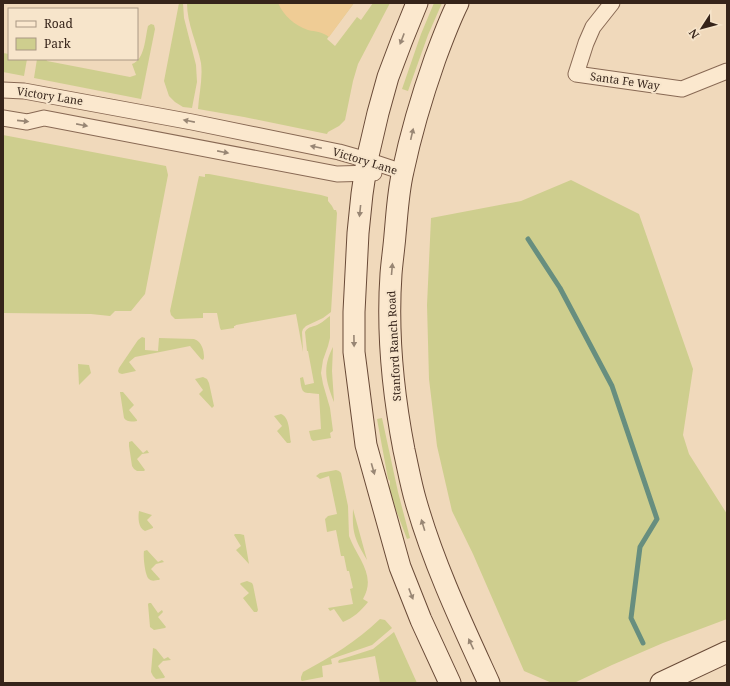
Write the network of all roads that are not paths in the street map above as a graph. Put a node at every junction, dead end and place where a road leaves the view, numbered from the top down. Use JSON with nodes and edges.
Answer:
{"nodes":[{"id":1,"x":417,"y":3,"type":"edge"},
{"id":2,"x":458,"y":3,"type":"edge"},
{"id":3,"x":612,"y":3,"type":"edge"},
{"id":4,"x":727,"y":71,"type":"edge"},
{"id":5,"x":3,"y":90,"type":"edge"},
{"id":6,"x":3,"y":118,"type":"edge"},
{"id":7,"x":366,"y":166,"type":"junction"},
{"id":8,"x":403,"y":172,"type":"junction"},
{"id":9,"x":727,"y":652,"type":"edge"},
{"id":10,"x":450,"y":683,"type":"edge"},
{"id":11,"x":489,"y":683,"type":"edge"},
{"id":12,"x":661,"y":683,"type":"edge"}],
"edges":[{"from":1,"to":7,"type":"main road","one_way":true},
{"from":8,"to":2,"type":"main road","name":"Stanford Ranch Road","one_way":true},
{"from":3,"to":4,"type":"street","name":"Santa Fe Way"},
{"from":7,"to":5,"type":"street","name":"Victory Lane","one_way":true},
{"from":6,"to":7,"type":"street","name":"Victory Lane","one_way":true},
{"from":7,"to":8,"type":"street","name":"Victory Lane"},
{"from":7,"to":10,"type":"main road","one_way":true},
{"from":11,"to":8,"type":"main road","name":"Stanford Ranch Road","one_way":true},
{"from":9,"to":12,"type":"main road"}]}
